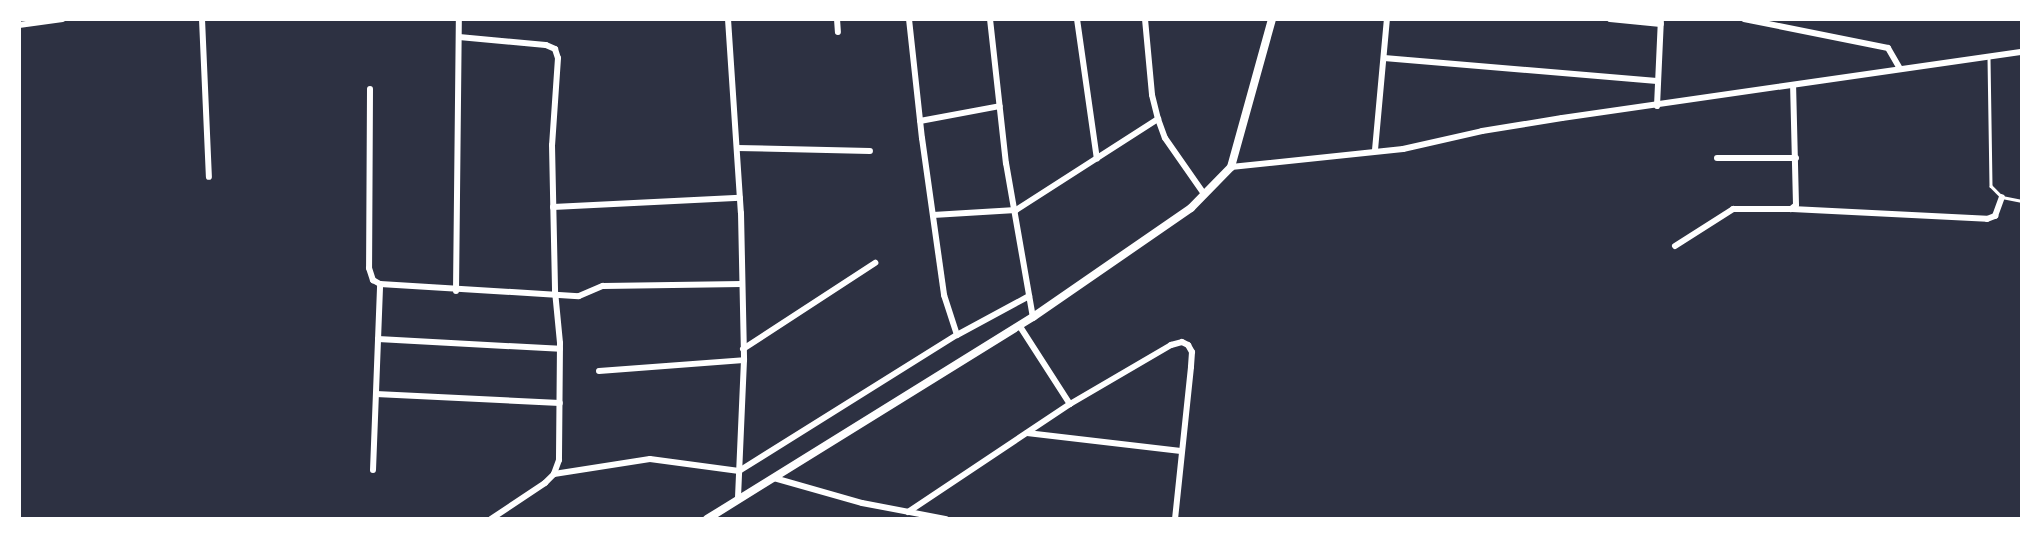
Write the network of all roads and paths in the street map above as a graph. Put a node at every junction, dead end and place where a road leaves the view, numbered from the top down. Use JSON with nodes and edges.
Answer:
{"nodes":[{"id":1,"x":62,"y":19,"type":"edge"},
{"id":2,"x":202,"y":19,"type":"edge"},
{"id":3,"x":459,"y":19,"type":"edge"},
{"id":4,"x":728,"y":19,"type":"edge"},
{"id":5,"x":837,"y":19,"type":"edge"},
{"id":6,"x":909,"y":19,"type":"edge"},
{"id":7,"x":990,"y":19,"type":"edge"},
{"id":8,"x":1077,"y":19,"type":"edge"},
{"id":9,"x":1145,"y":19,"type":"edge"},
{"id":10,"x":1272,"y":19,"type":"edge"},
{"id":11,"x":1387,"y":19,"type":"edge"},
{"id":12,"x":1610,"y":19,"type":"edge"},
{"id":13,"x":1744,"y":19,"type":"edge"},
{"id":14,"x":1661,"y":22,"type":"edge"},
{"id":15,"x":1780,"y":22,"type":"edge"},
{"id":16,"x":19,"y":24,"type":"edge"},
{"id":17,"x":838,"y":32,"type":"dead end"},
{"id":18,"x":458,"y":37,"type":"junction"},
{"id":19,"x":2022,"y":52,"type":"edge"},
{"id":20,"x":1384,"y":58,"type":"junction"},
{"id":21,"x":1989,"y":58,"type":"junction"},
{"id":22,"x":1900,"y":69,"type":"junction"},
{"id":23,"x":1657,"y":81,"type":"junction"},
{"id":24,"x":1794,"y":86,"type":"junction"},
{"id":25,"x":370,"y":89,"type":"dead end"},
{"id":26,"x":1000,"y":106,"type":"junction"},
{"id":27,"x":1657,"y":106,"type":"junction"},
{"id":28,"x":1158,"y":119,"type":"junction"},
{"id":29,"x":920,"y":121,"type":"junction"},
{"id":30,"x":737,"y":148,"type":"junction"},
{"id":31,"x":1376,"y":150,"type":"junction"},
{"id":32,"x":870,"y":151,"type":"dead end"},
{"id":33,"x":1717,"y":158,"type":"dead end"},
{"id":34,"x":1796,"y":158,"type":"junction"},
{"id":35,"x":1097,"y":159,"type":"junction"},
{"id":36,"x":1231,"y":167,"type":"junction"},
{"id":37,"x":209,"y":177,"type":"dead end"},
{"id":38,"x":1204,"y":194,"type":"junction"},
{"id":39,"x":2002,"y":197,"type":"junction"},
{"id":40,"x":740,"y":198,"type":"junction"},
{"id":41,"x":2022,"y":201,"type":"edge"},
{"id":42,"x":553,"y":207,"type":"junction"},
{"id":43,"x":1791,"y":209,"type":"junction"},
{"id":44,"x":1016,"y":210,"type":"junction"},
{"id":45,"x":933,"y":215,"type":"junction"},
{"id":46,"x":1675,"y":246,"type":"dead end"},
{"id":47,"x":876,"y":263,"type":"dead end"},
{"id":48,"x":380,"y":284,"type":"junction"},
{"id":49,"x":742,"y":284,"type":"junction"},
{"id":50,"x":456,"y":291,"type":"junction"},
{"id":51,"x":555,"y":296,"type":"junction"},
{"id":52,"x":1029,"y":296,"type":"junction"},
{"id":53,"x":1033,"y":317,"type":"junction"},
{"id":54,"x":1019,"y":325,"type":"junction"},
{"id":55,"x":957,"y":335,"type":"junction"},
{"id":56,"x":378,"y":340,"type":"junction"},
{"id":57,"x":560,"y":349,"type":"junction"},
{"id":58,"x":743,"y":349,"type":"junction"},
{"id":59,"x":744,"y":360,"type":"junction"},
{"id":60,"x":598,"y":372,"type":"dead end"},
{"id":61,"x":376,"y":394,"type":"junction"},
{"id":62,"x":561,"y":404,"type":"junction"},
{"id":63,"x":1070,"y":404,"type":"junction"},
{"id":64,"x":1027,"y":433,"type":"junction"},
{"id":65,"x":1181,"y":451,"type":"junction"},
{"id":66,"x":373,"y":470,"type":"dead end"},
{"id":67,"x":739,"y":471,"type":"junction"},
{"id":68,"x":554,"y":474,"type":"junction"},
{"id":69,"x":774,"y":478,"type":"junction"},
{"id":70,"x":738,"y":500,"type":"junction"},
{"id":71,"x":913,"y":514,"type":"edge"},
{"id":72,"x":491,"y":519,"type":"edge"},
{"id":73,"x":707,"y":519,"type":"edge"},
{"id":74,"x":946,"y":519,"type":"edge"},
{"id":75,"x":1174,"y":519,"type":"edge"}],
"edges":[{"from":1,"to":16,"type":"street"},
{"from":2,"to":37,"type":"street"},
{"from":3,"to":18,"type":"street"},
{"from":4,"to":30,"type":"street"},
{"from":5,"to":17,"type":"street"},
{"from":6,"to":29,"type":"street"},
{"from":7,"to":26,"type":"street"},
{"from":8,"to":35,"type":"street"},
{"from":9,"to":28,"type":"street"},
{"from":10,"to":36,"type":"street"},
{"from":11,"to":20,"type":"street"},
{"from":12,"to":14,"type":"street"},
{"from":13,"to":15,"type":"street"},
{"from":14,"to":23,"type":"street"},
{"from":15,"to":22,"type":"street"},
{"from":18,"to":42,"type":"street"},
{"from":18,"to":50,"type":"street"},
{"from":19,"to":21,"type":"street"},
{"from":20,"to":23,"type":"street"},
{"from":20,"to":31,"type":"street"},
{"from":21,"to":22,"type":"street"},
{"from":21,"to":39,"type":"lane"},
{"from":22,"to":24,"type":"street"},
{"from":23,"to":27,"type":"street"},
{"from":24,"to":27,"type":"street"},
{"from":24,"to":34,"type":"street"},
{"from":25,"to":48,"type":"street"},
{"from":26,"to":29,"type":"street"},
{"from":26,"to":44,"type":"street"},
{"from":27,"to":31,"type":"street"},
{"from":28,"to":35,"type":"street"},
{"from":28,"to":38,"type":"street"},
{"from":29,"to":45,"type":"street"},
{"from":30,"to":32,"type":"street"},
{"from":30,"to":40,"type":"street"},
{"from":31,"to":36,"type":"street"},
{"from":33,"to":34,"type":"street"},
{"from":34,"to":43,"type":"street"},
{"from":35,"to":44,"type":"street"},
{"from":36,"to":38,"type":"street"},
{"from":38,"to":53,"type":"street"},
{"from":39,"to":41,"type":"lane"},
{"from":39,"to":43,"type":"street"},
{"from":40,"to":42,"type":"street"},
{"from":40,"to":49,"type":"street"},
{"from":42,"to":51,"type":"street"},
{"from":43,"to":46,"type":"street"},
{"from":44,"to":45,"type":"street"},
{"from":44,"to":52,"type":"street"},
{"from":45,"to":55,"type":"street"},
{"from":47,"to":58,"type":"street"},
{"from":48,"to":50,"type":"street"},
{"from":48,"to":56,"type":"street"},
{"from":49,"to":51,"type":"street"},
{"from":49,"to":58,"type":"street"},
{"from":50,"to":51,"type":"street"},
{"from":51,"to":57,"type":"street"},
{"from":52,"to":53,"type":"street"},
{"from":52,"to":55,"type":"street"},
{"from":53,"to":54,"type":"street"},
{"from":54,"to":63,"type":"street"},
{"from":54,"to":69,"type":"street"},
{"from":55,"to":67,"type":"street"},
{"from":56,"to":57,"type":"street"},
{"from":56,"to":61,"type":"street"},
{"from":57,"to":62,"type":"street"},
{"from":58,"to":59,"type":"street"},
{"from":59,"to":60,"type":"street"},
{"from":59,"to":67,"type":"street"},
{"from":61,"to":62,"type":"street"},
{"from":61,"to":66,"type":"street"},
{"from":62,"to":68,"type":"street"},
{"from":63,"to":64,"type":"street"},
{"from":63,"to":65,"type":"street"},
{"from":64,"to":65,"type":"street"},
{"from":64,"to":71,"type":"street"},
{"from":65,"to":75,"type":"street"},
{"from":67,"to":68,"type":"street"},
{"from":67,"to":70,"type":"street"},
{"from":68,"to":72,"type":"street"},
{"from":69,"to":70,"type":"street"},
{"from":69,"to":71,"type":"street"},
{"from":70,"to":73,"type":"street"},
{"from":71,"to":74,"type":"street"}]}
